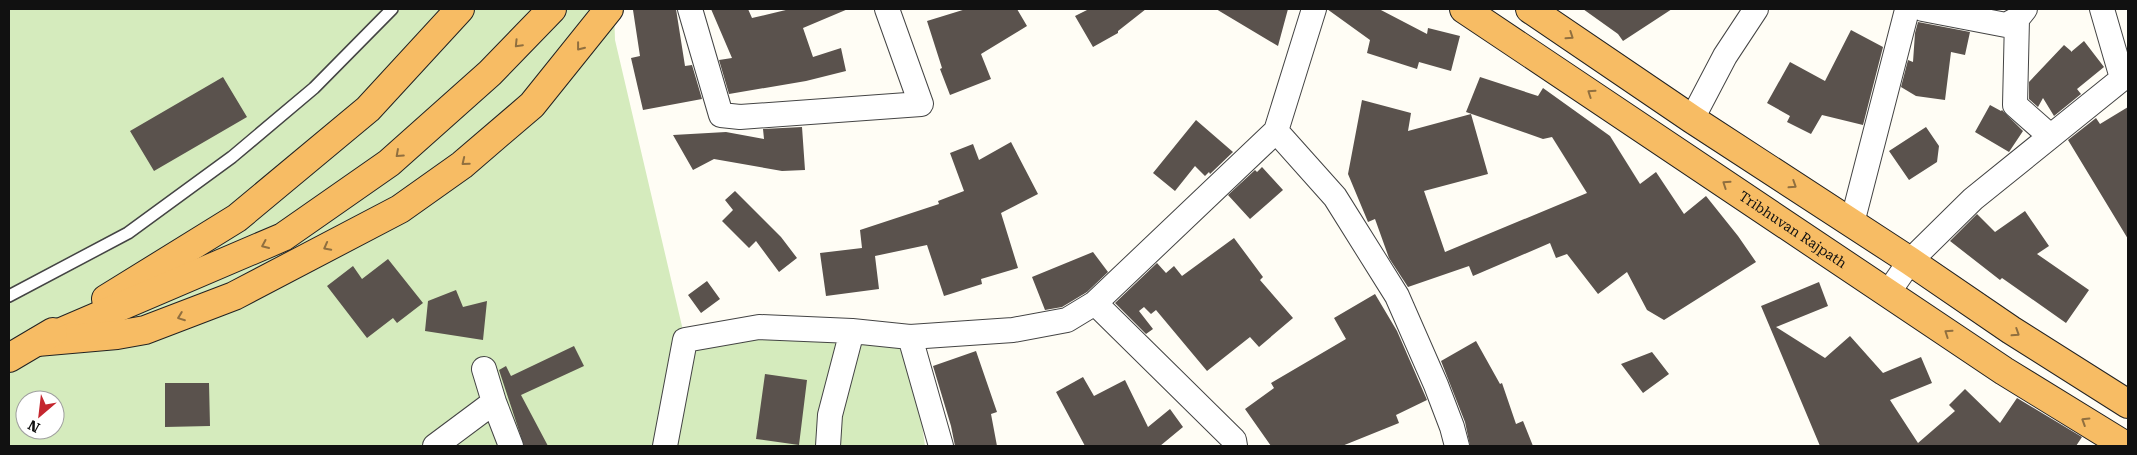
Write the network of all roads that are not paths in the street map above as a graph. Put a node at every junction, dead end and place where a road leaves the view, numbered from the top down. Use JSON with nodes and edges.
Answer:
{"nodes":[{"id":1,"x":392,"y":9,"type":"edge"},
{"id":2,"x":460,"y":9,"type":"edge"},
{"id":3,"x":552,"y":9,"type":"edge"},
{"id":4,"x":610,"y":9,"type":"edge"},
{"id":5,"x":690,"y":9,"type":"edge"},
{"id":6,"x":887,"y":9,"type":"edge"},
{"id":7,"x":1314,"y":9,"type":"edge"},
{"id":8,"x":1464,"y":9,"type":"edge"},
{"id":9,"x":1530,"y":9,"type":"edge"},
{"id":10,"x":1756,"y":9,"type":"edge"},
{"id":11,"x":1909,"y":9,"type":"edge"},
{"id":12,"x":2102,"y":9,"type":"edge"},
{"id":13,"x":1934,"y":10,"type":"edge"},
{"id":14,"x":2021,"y":14,"type":"edge"},
{"id":15,"x":2125,"y":76,"type":"edge"},
{"id":16,"x":1692,"y":119,"type":"junction"},
{"id":17,"x":1276,"y":131,"type":"junction"},
{"id":18,"x":2050,"y":136,"type":"junction"},
{"id":19,"x":1852,"y":223,"type":"junction"},
{"id":20,"x":1910,"y":261,"type":"junction"},
{"id":21,"x":1888,"y":293,"type":"junction"},
{"id":22,"x":9,"y":296,"type":"edge"},
{"id":23,"x":1095,"y":303,"type":"junction"},
{"id":24,"x":852,"y":331,"type":"junction"},
{"id":25,"x":910,"y":337,"type":"junction"},
{"id":26,"x":37,"y":342,"type":"junction"},
{"id":27,"x":9,"y":358,"type":"edge"},
{"id":28,"x":484,"y":369,"type":"dead end"},
{"id":29,"x":494,"y":402,"type":"junction"},
{"id":30,"x":2128,"y":404,"type":"edge"},
{"id":31,"x":435,"y":446,"type":"edge"},
{"id":32,"x":512,"y":446,"type":"edge"},
{"id":33,"x":665,"y":446,"type":"edge"},
{"id":34,"x":828,"y":446,"type":"edge"},
{"id":35,"x":941,"y":446,"type":"edge"},
{"id":36,"x":1235,"y":446,"type":"edge"},
{"id":37,"x":1457,"y":446,"type":"edge"},
{"id":38,"x":2126,"y":446,"type":"edge"}],
"edges":[{"from":1,"to":22,"type":"lane"},
{"from":2,"to":26,"type":"highway"},
{"from":3,"to":26,"type":"highway","one_way":true},
{"from":4,"to":26,"type":"highway","one_way":true},
{"from":5,"to":6,"type":"street"},
{"from":7,"to":17,"type":"street"},
{"from":21,"to":8,"type":"highway","name":"Tribhuvan Rajpath","one_way":true},
{"from":9,"to":16,"type":"highway","one_way":true},
{"from":10,"to":16,"type":"street"},
{"from":11,"to":19,"type":"street"},
{"from":12,"to":15,"type":"street"},
{"from":13,"to":14,"type":"street"},
{"from":14,"to":18,"type":"street"},
{"from":15,"to":18,"type":"street"},
{"from":16,"to":19,"type":"highway","one_way":true},
{"from":17,"to":23,"type":"street"},
{"from":17,"to":37,"type":"street"},
{"from":18,"to":20,"type":"street"},
{"from":19,"to":20,"type":"highway"},
{"from":20,"to":21,"type":"street"},
{"from":20,"to":30,"type":"highway","one_way":true},
{"from":38,"to":21,"type":"highway","name":"Tribhuvan Rajpath","one_way":true},
{"from":23,"to":25,"type":"street"},
{"from":23,"to":36,"type":"street"},
{"from":24,"to":25,"type":"street"},
{"from":24,"to":33,"type":"street"},
{"from":24,"to":34,"type":"street"},
{"from":25,"to":35,"type":"street"},
{"from":26,"to":27,"type":"highway"},
{"from":28,"to":29,"type":"street"},
{"from":29,"to":31,"type":"street"},
{"from":29,"to":32,"type":"street"}]}
